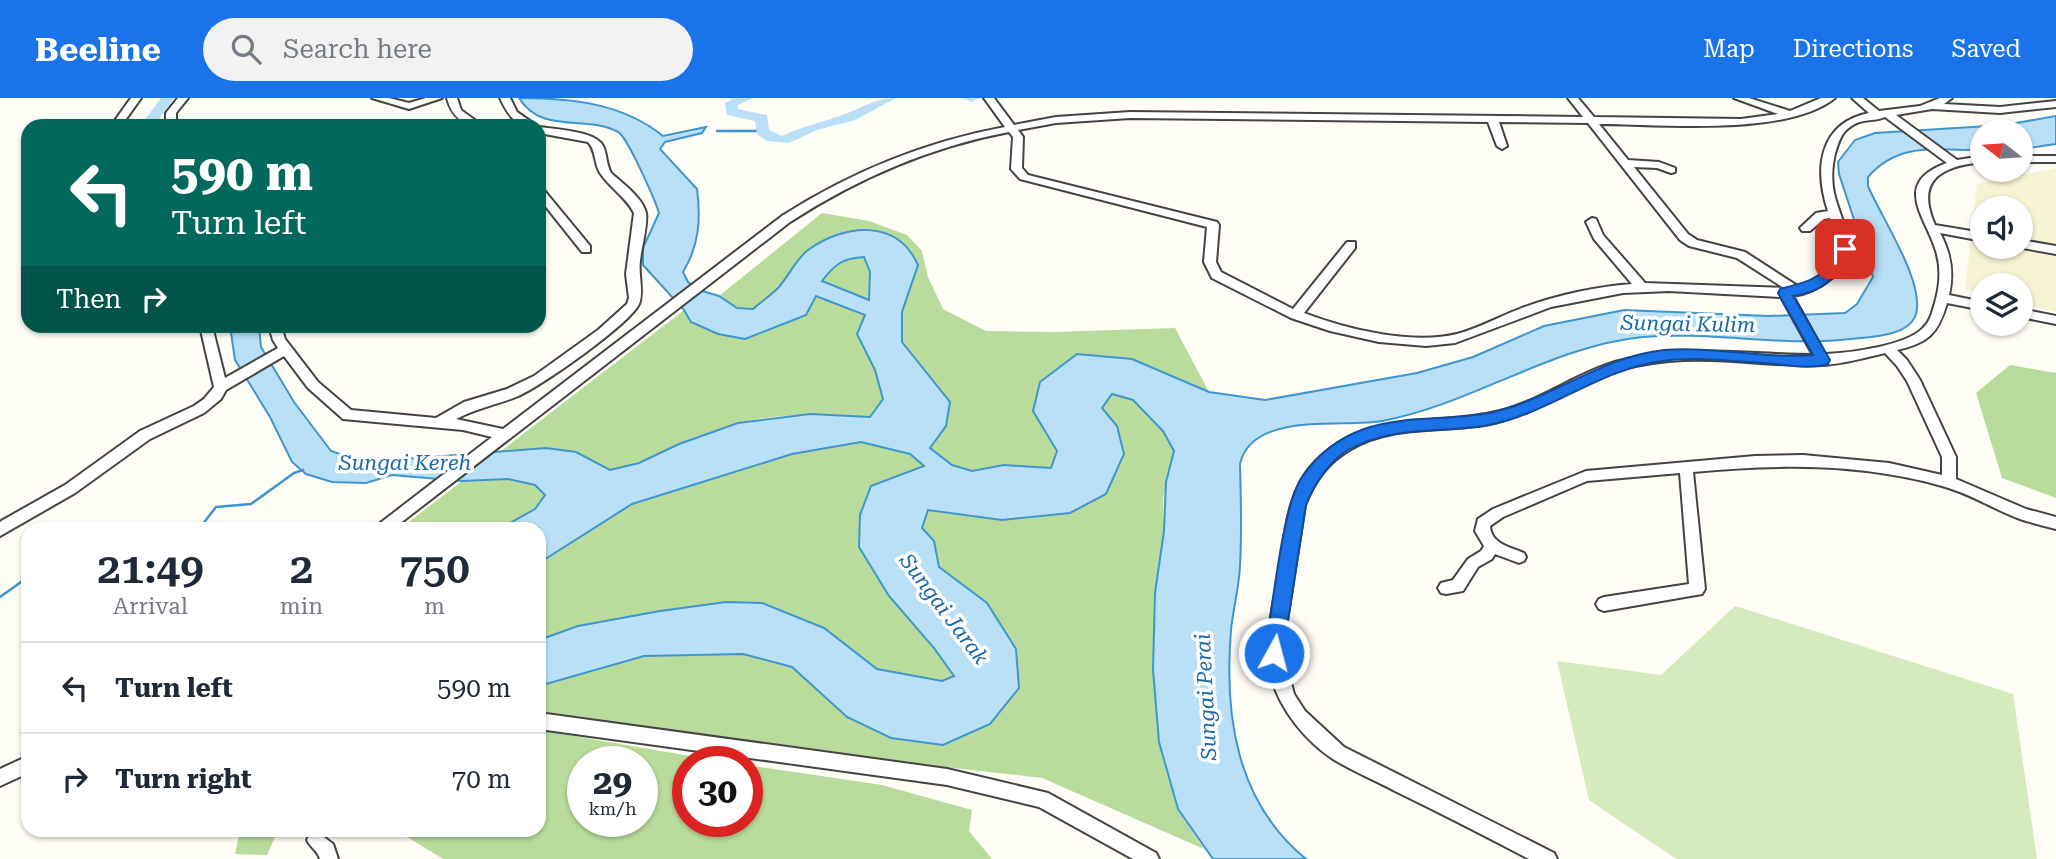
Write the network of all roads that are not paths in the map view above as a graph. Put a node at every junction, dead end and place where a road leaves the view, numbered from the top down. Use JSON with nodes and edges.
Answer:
{"nodes":[{"id":1,"x":136,"y":98,"type":"edge"},
{"id":2,"x":183,"y":98,"type":"edge"},
{"id":3,"x":377,"y":98,"type":"edge"},
{"id":4,"x":436,"y":98,"type":"edge"},
{"id":5,"x":452,"y":98,"type":"edge"},
{"id":6,"x":505,"y":98,"type":"edge"},
{"id":7,"x":1573,"y":98,"type":"edge"},
{"id":8,"x":1830,"y":98,"type":"edge"},
{"id":9,"x":1857,"y":98,"type":"edge"},
{"id":10,"x":1947,"y":98,"type":"edge"},
{"id":11,"x":992,"y":99,"type":"edge"},
{"id":12,"x":1746,"y":99,"type":"edge"},
{"id":13,"x":2056,"y":104,"type":"edge"},
{"id":14,"x":1935,"y":107,"type":"junction"},
{"id":15,"x":1790,"y":115,"type":"junction"},
{"id":16,"x":1888,"y":117,"type":"junction"},
{"id":17,"x":121,"y":119,"type":"edge"},
{"id":18,"x":171,"y":119,"type":"edge"},
{"id":19,"x":467,"y":119,"type":"edge"},
{"id":20,"x":521,"y":119,"type":"edge"},
{"id":21,"x":1493,"y":121,"type":"junction"},
{"id":22,"x":1591,"y":122,"type":"junction"},
{"id":23,"x":1012,"y":127,"type":"junction"},
{"id":24,"x":546,"y":134,"type":"edge"},
{"id":25,"x":1502,"y":146,"type":"dead end"},
{"id":26,"x":1970,"y":159,"type":"edge"},
{"id":27,"x":2034,"y":159,"type":"edge"},
{"id":28,"x":2056,"y":159,"type":"edge"},
{"id":29,"x":1952,"y":160,"type":"junction"},
{"id":30,"x":1624,"y":163,"type":"junction"},
{"id":31,"x":1671,"y":170,"type":"dead end"},
{"id":32,"x":546,"y":200,"type":"edge"},
{"id":33,"x":1834,"y":213,"type":"junction"},
{"id":34,"x":1592,"y":222,"type":"dead end"},
{"id":35,"x":1806,"y":228,"type":"dead end"},
{"id":36,"x":1931,"y":228,"type":"junction"},
{"id":37,"x":1970,"y":235,"type":"edge"},
{"id":38,"x":1352,"y":245,"type":"dead end"},
{"id":39,"x":2033,"y":246,"type":"edge"},
{"id":40,"x":586,"y":249,"type":"dead end"},
{"id":41,"x":2056,"y":250,"type":"edge"},
{"id":42,"x":1642,"y":288,"type":"junction"},
{"id":43,"x":1790,"y":295,"type":"junction"},
{"id":44,"x":1942,"y":298,"type":"junction"},
{"id":45,"x":1970,"y":303,"type":"edge"},
{"id":46,"x":2033,"y":315,"type":"edge"},
{"id":47,"x":1295,"y":316,"type":"junction"},
{"id":48,"x":2056,"y":320,"type":"edge"},
{"id":49,"x":208,"y":333,"type":"edge"},
{"id":50,"x":277,"y":333,"type":"edge"},
{"id":51,"x":1887,"y":348,"type":"junction"},
{"id":52,"x":284,"y":351,"type":"junction"},
{"id":53,"x":1820,"y":355,"type":"junction"},
{"id":54,"x":221,"y":387,"type":"junction"},
{"id":55,"x":437,"y":422,"type":"junction"},
{"id":56,"x":502,"y":437,"type":"junction"},
{"id":57,"x":1686,"y":467,"type":"junction"},
{"id":58,"x":1949,"y":482,"type":"junction"},
{"id":59,"x":392,"y":522,"type":"edge"},
{"id":60,"x":2056,"y":523,"type":"edge"},
{"id":61,"x":0,"y":530,"type":"edge"},
{"id":62,"x":1492,"y":546,"type":"junction"},
{"id":63,"x":1519,"y":557,"type":"dead end"},
{"id":64,"x":1446,"y":588,"type":"dead end"},
{"id":65,"x":1604,"y":604,"type":"dead end"},
{"id":66,"x":546,"y":722,"type":"edge"},
{"id":67,"x":21,"y":768,"type":"edge"},
{"id":68,"x":0,"y":778,"type":"edge"},
{"id":69,"x":316,"y":840,"type":"dead end"},
{"id":70,"x":329,"y":859,"type":"edge"},
{"id":71,"x":1150,"y":859,"type":"edge"},
{"id":72,"x":1548,"y":859,"type":"edge"}],
"edges":[{"from":1,"to":17,"type":"street"},
{"from":2,"to":18,"type":"street"},
{"from":3,"to":4,"type":"street"},
{"from":5,"to":19,"type":"street"},
{"from":6,"to":20,"type":"street"},
{"from":7,"to":22,"type":"street"},
{"from":8,"to":15,"type":"street"},
{"from":9,"to":16,"type":"street"},
{"from":10,"to":14,"type":"street"},
{"from":11,"to":23,"type":"street"},
{"from":12,"to":15,"type":"street"},
{"from":13,"to":14,"type":"street"},
{"from":14,"to":16,"type":"street"},
{"from":15,"to":22,"type":"street"},
{"from":16,"to":29,"type":"street"},
{"from":16,"to":33,"type":"street"},
{"from":21,"to":22,"type":"street"},
{"from":21,"to":23,"type":"street"},
{"from":21,"to":25,"type":"street"},
{"from":22,"to":30,"type":"street"},
{"from":23,"to":47,"type":"street"},
{"from":23,"to":56,"type":"street"},
{"from":24,"to":55,"type":"street"},
{"from":26,"to":29,"type":"street"},
{"from":27,"to":28,"type":"street"},
{"from":29,"to":36,"type":"street"},
{"from":30,"to":31,"type":"street"},
{"from":30,"to":43,"type":"street"},
{"from":32,"to":40,"type":"street"},
{"from":33,"to":35,"type":"street"},
{"from":33,"to":43,"type":"street"},
{"from":34,"to":42,"type":"street"},
{"from":36,"to":37,"type":"street"},
{"from":36,"to":44,"type":"street"},
{"from":38,"to":47,"type":"street"},
{"from":39,"to":41,"type":"street"},
{"from":42,"to":43,"type":"street"},
{"from":42,"to":47,"type":"street"},
{"from":43,"to":53,"type":"street"},
{"from":44,"to":45,"type":"street"},
{"from":44,"to":51,"type":"street"},
{"from":46,"to":48,"type":"street"},
{"from":49,"to":54,"type":"street"},
{"from":50,"to":52,"type":"street"},
{"from":51,"to":53,"type":"street"},
{"from":51,"to":58,"type":"street"},
{"from":52,"to":54,"type":"street"},
{"from":52,"to":55,"type":"street"},
{"from":53,"to":72,"type":"street"},
{"from":54,"to":61,"type":"street"},
{"from":55,"to":56,"type":"street"},
{"from":56,"to":59,"type":"street"},
{"from":57,"to":58,"type":"street"},
{"from":57,"to":62,"type":"street"},
{"from":57,"to":65,"type":"street"},
{"from":58,"to":60,"type":"street"},
{"from":62,"to":63,"type":"street"},
{"from":62,"to":64,"type":"street"},
{"from":66,"to":71,"type":"street"},
{"from":67,"to":68,"type":"street"},
{"from":69,"to":70,"type":"street"}]}
